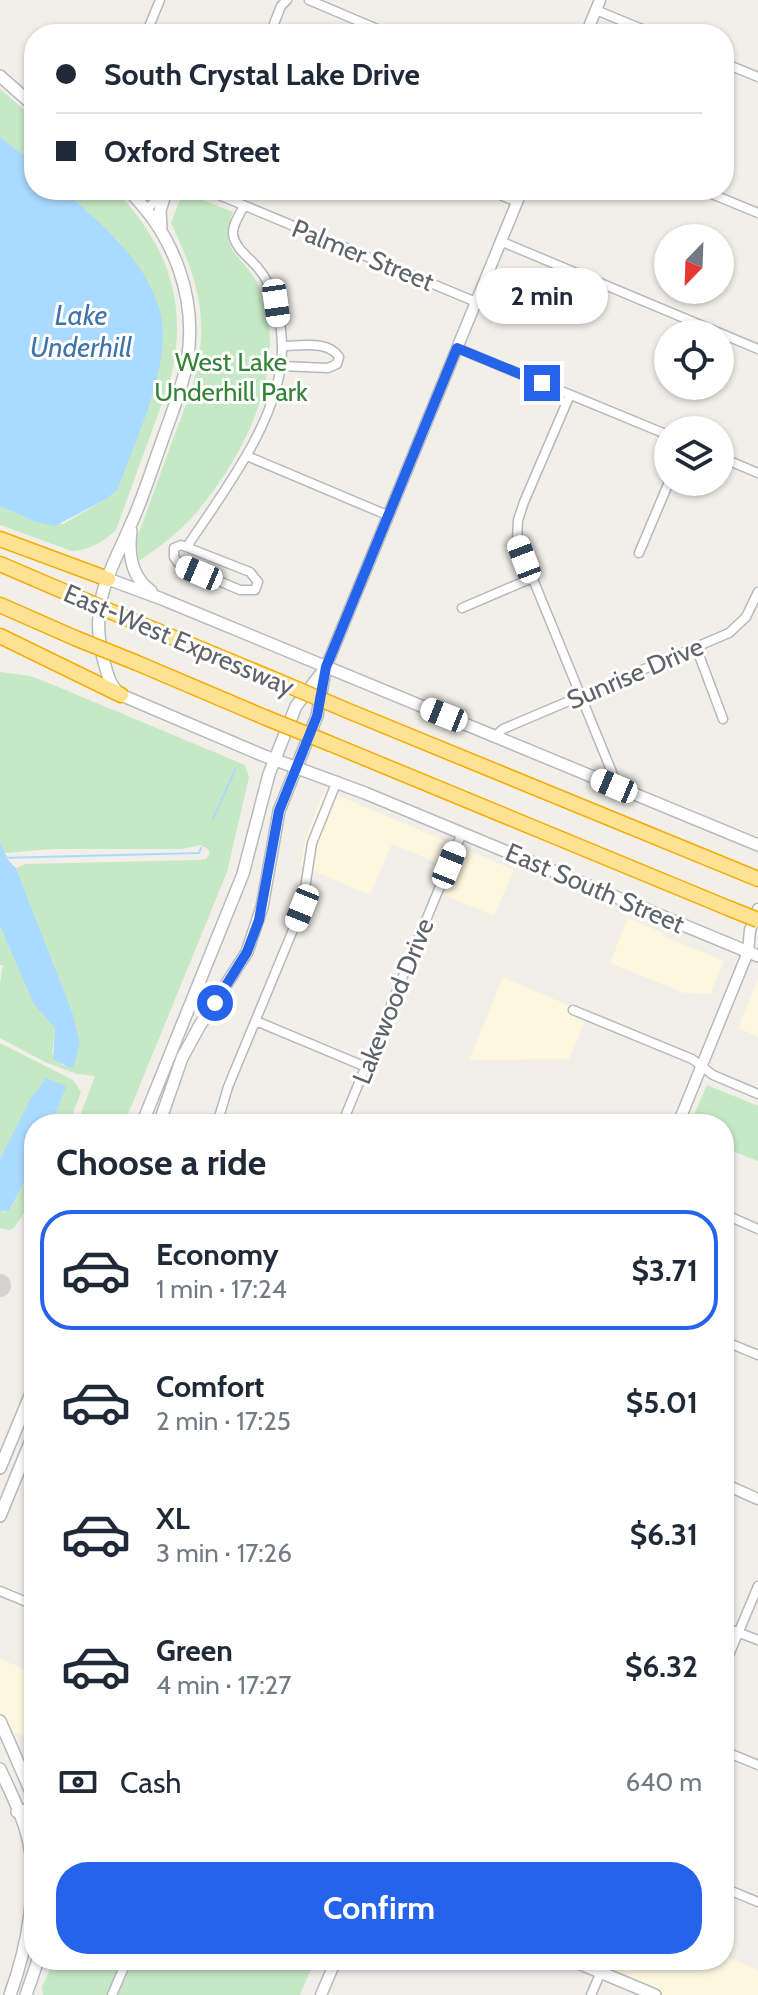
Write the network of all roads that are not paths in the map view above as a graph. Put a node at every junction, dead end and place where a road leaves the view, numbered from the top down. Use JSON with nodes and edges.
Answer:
{"nodes":[{"id":1,"x":160,"y":0,"type":"edge"},
{"id":2,"x":287,"y":0,"type":"edge"},
{"id":3,"x":309,"y":0,"type":"edge"},
{"id":4,"x":598,"y":5,"type":"edge"},
{"id":5,"x":150,"y":24,"type":"edge"},
{"id":6,"x":274,"y":24,"type":"edge"},
{"id":7,"x":365,"y":24,"type":"edge"},
{"id":8,"x":590,"y":24,"type":"edge"},
{"id":9,"x":635,"y":24,"type":"edge"},
{"id":10,"x":734,"y":67,"type":"edge"},
{"id":11,"x":0,"y":76,"type":"edge"},
{"id":12,"x":758,"y":77,"type":"edge"},
{"id":13,"x":24,"y":96,"type":"edge"},
{"id":14,"x":138,"y":200,"type":"edge"},
{"id":15,"x":157,"y":200,"type":"edge"},
{"id":16,"x":164,"y":200,"type":"edge"},
{"id":17,"x":230,"y":200,"type":"edge"},
{"id":18,"x":512,"y":200,"type":"edge"},
{"id":19,"x":726,"y":200,"type":"edge"},
{"id":20,"x":517,"y":202,"type":"joint"},
{"id":21,"x":244,"y":206,"type":"junction"},
{"id":22,"x":147,"y":209,"type":"junction"},
{"id":23,"x":758,"y":213,"type":"edge"},
{"id":24,"x":161,"y":228,"type":"junction"},
{"id":25,"x":500,"y":241,"type":"junction"},
{"id":26,"x":476,"y":302,"type":"junction"},
{"id":27,"x":282,"y":346,"type":"junction"},
{"id":28,"x":457,"y":348,"type":"junction"},
{"id":29,"x":758,"y":349,"type":"edge"},
{"id":30,"x":281,"y":366,"type":"junction"},
{"id":31,"x":570,"y":395,"type":"junction"},
{"id":32,"x":654,"y":429,"type":"edge"},
{"id":33,"x":247,"y":456,"type":"junction"},
{"id":34,"x":734,"y":463,"type":"edge"},
{"id":35,"x":758,"y":473,"type":"edge"},
{"id":36,"x":663,"y":496,"type":"edge"},
{"id":37,"x":387,"y":515,"type":"junction"},
{"id":38,"x":132,"y":523,"type":"junction"},
{"id":39,"x":0,"y":539,"type":"edge"},
{"id":40,"x":188,"y":545,"type":"junction"},
{"id":41,"x":639,"y":553,"type":"dead end"},
{"id":42,"x":0,"y":564,"type":"edge"},
{"id":43,"x":532,"y":578,"type":"junction"},
{"id":44,"x":108,"y":579,"type":"junction"},
{"id":45,"x":758,"y":592,"type":"edge"},
{"id":46,"x":162,"y":599,"type":"junction"},
{"id":47,"x":0,"y":605,"type":"edge"},
{"id":48,"x":462,"y":608,"type":"dead end"},
{"id":49,"x":0,"y":636,"type":"edge"},
{"id":50,"x":696,"y":647,"type":"junction"},
{"id":51,"x":326,"y":667,"type":"junction"},
{"id":52,"x":121,"y":695,"type":"junction"},
{"id":53,"x":580,"y":695,"type":"junction"},
{"id":54,"x":723,"y":719,"type":"dead end"},
{"id":55,"x":495,"y":736,"type":"junction"},
{"id":56,"x":275,"y":759,"type":"junction"},
{"id":57,"x":297,"y":766,"type":"junction"},
{"id":58,"x":337,"y":781,"type":"junction"},
{"id":59,"x":618,"y":787,"type":"junction"},
{"id":60,"x":462,"y":833,"type":"junction"},
{"id":61,"x":758,"y":845,"type":"edge"},
{"id":62,"x":758,"y":879,"type":"edge"},
{"id":63,"x":758,"y":909,"type":"edge"},
{"id":64,"x":758,"y":920,"type":"edge"},
{"id":65,"x":758,"y":941,"type":"edge"},
{"id":66,"x":753,"y":954,"type":"edge"},
{"id":67,"x":573,"y":1010,"type":"dead end"},
{"id":68,"x":256,"y":1021,"type":"junction"},
{"id":69,"x":702,"y":1066,"type":"junction"},
{"id":70,"x":366,"y":1067,"type":"junction"},
{"id":71,"x":758,"y":1094,"type":"edge"},
{"id":72,"x":146,"y":1114,"type":"edge"},
{"id":73,"x":162,"y":1114,"type":"edge"},
{"id":74,"x":220,"y":1114,"type":"edge"},
{"id":75,"x":346,"y":1114,"type":"edge"},
{"id":76,"x":682,"y":1114,"type":"edge"},
{"id":77,"x":734,"y":1218,"type":"edge"},
{"id":78,"x":758,"y":1229,"type":"edge"},
{"id":79,"x":734,"y":1345,"type":"edge"},
{"id":80,"x":758,"y":1355,"type":"edge"},
{"id":81,"x":24,"y":1410,"type":"edge"},
{"id":82,"x":24,"y":1458,"type":"edge"},
{"id":83,"x":21,"y":1466,"type":"junction"},
{"id":84,"x":24,"y":1467,"type":"edge"},
{"id":85,"x":0,"y":1468,"type":"edge"},
{"id":86,"x":734,"y":1488,"type":"edge"},
{"id":87,"x":758,"y":1499,"type":"edge"},
{"id":88,"x":0,"y":1516,"type":"edge"},
{"id":89,"x":758,"y":1586,"type":"edge"},
{"id":90,"x":0,"y":1591,"type":"edge"},
{"id":91,"x":24,"y":1601,"type":"edge"},
{"id":92,"x":734,"y":1631,"type":"edge"},
{"id":93,"x":739,"y":1633,"type":"junction"},
{"id":94,"x":758,"y":1640,"type":"edge"},
{"id":95,"x":734,"y":1644,"type":"edge"},
{"id":96,"x":0,"y":1721,"type":"edge"},
{"id":97,"x":734,"y":1755,"type":"edge"},
{"id":98,"x":758,"y":1765,"type":"edge"},
{"id":99,"x":0,"y":1769,"type":"edge"},
{"id":100,"x":24,"y":1775,"type":"edge"},
{"id":101,"x":24,"y":1797,"type":"edge"},
{"id":102,"x":13,"y":1799,"type":"junction"},
{"id":103,"x":24,"y":1810,"type":"edge"},
{"id":104,"x":17,"y":1812,"type":"junction"},
{"id":105,"x":24,"y":1826,"type":"edge"},
{"id":106,"x":734,"y":1892,"type":"edge"},
{"id":107,"x":758,"y":1902,"type":"edge"},
{"id":108,"x":24,"y":1950,"type":"edge"},
{"id":109,"x":35,"y":1970,"type":"edge"},
{"id":110,"x":123,"y":1970,"type":"edge"},
{"id":111,"x":332,"y":1970,"type":"edge"},
{"id":112,"x":596,"y":1970,"type":"edge"},
{"id":113,"x":601,"y":1972,"type":"junction"},
{"id":114,"x":11,"y":1994,"type":"edge"},
{"id":115,"x":26,"y":1995,"type":"edge"},
{"id":116,"x":112,"y":1995,"type":"edge"},
{"id":117,"x":321,"y":1995,"type":"edge"},
{"id":118,"x":591,"y":1995,"type":"edge"},
{"id":119,"x":655,"y":1995,"type":"edge"}],
"edges":[{"from":1,"to":5,"type":"street"},
{"from":2,"to":6,"type":"street"},
{"from":3,"to":7,"type":"street"},
{"from":4,"to":8,"type":"street"},
{"from":4,"to":9,"type":"street"},
{"from":10,"to":12,"type":"street"},
{"from":11,"to":13,"type":"main road"},
{"from":14,"to":22,"type":"main road"},
{"from":15,"to":22,"type":"street"},
{"from":16,"to":24,"type":"main road"},
{"from":17,"to":21,"type":"street","name":"Palmer Street"},
{"from":18,"to":20,"type":"street"},
{"from":19,"to":23,"type":"street"},
{"from":20,"to":25,"type":"street"},
{"from":21,"to":26,"type":"street","name":"Palmer Street"},
{"from":21,"to":27,"type":"street"},
{"from":22,"to":24,"type":"main road"},
{"from":24,"to":38,"type":"main road"},
{"from":25,"to":26,"type":"street"},
{"from":25,"to":29,"type":"street"},
{"from":26,"to":28,"type":"street"},
{"from":27,"to":30,"type":"street"},
{"from":27,"to":30,"type":"street"},
{"from":28,"to":31,"type":"street"},
{"from":28,"to":37,"type":"street"},
{"from":30,"to":33,"type":"street"},
{"from":31,"to":32,"type":"street"},
{"from":31,"to":43,"type":"street"},
{"from":33,"to":37,"type":"street"},
{"from":33,"to":40,"type":"street"},
{"from":34,"to":35,"type":"street"},
{"from":36,"to":41,"type":"street"},
{"from":37,"to":51,"type":"street"},
{"from":38,"to":44,"type":"main road"},
{"from":38,"to":46,"type":"main road"},
{"from":39,"to":44,"type":"highway"},
{"from":40,"to":40,"type":"street"},
{"from":42,"to":62,"type":"highway","name":"East-West Expressway","bridge":true},
{"from":43,"to":48,"type":"street"},
{"from":43,"to":53,"type":"street"},
{"from":44,"to":46,"type":"main road"},
{"from":44,"to":52,"type":"main road"},
{"from":45,"to":50,"type":"street","name":"Sunrise Drive"},
{"from":46,"to":51,"type":"main road"},
{"from":47,"to":64,"type":"highway","name":"East-West Expressway","bridge":true},
{"from":49,"to":52,"type":"highway"},
{"from":50,"to":53,"type":"street","name":"Sunrise Drive"},
{"from":50,"to":54,"type":"street"},
{"from":51,"to":55,"type":"main road"},
{"from":51,"to":56,"type":"main road"},
{"from":51,"to":57,"type":"main road"},
{"from":52,"to":56,"type":"main road","name":"East South Street"},
{"from":53,"to":55,"type":"street","name":"Sunrise Drive"},
{"from":53,"to":59,"type":"street"},
{"from":55,"to":59,"type":"main road"},
{"from":56,"to":57,"type":"main road","name":"East South Street"},
{"from":56,"to":72,"type":"main road"},
{"from":57,"to":58,"type":"main road","name":"East South Street"},
{"from":57,"to":73,"type":"main road"},
{"from":58,"to":60,"type":"main road","name":"East South Street"},
{"from":58,"to":68,"type":"street"},
{"from":59,"to":61,"type":"main road"},
{"from":60,"to":66,"type":"main road","name":"East South Street"},
{"from":60,"to":70,"type":"street","name":"Lakewood Drive"},
{"from":63,"to":66,"type":"street"},
{"from":65,"to":66,"type":"street"},
{"from":66,"to":69,"type":"street"},
{"from":67,"to":69,"type":"street"},
{"from":68,"to":70,"type":"street"},
{"from":68,"to":74,"type":"street"},
{"from":69,"to":71,"type":"street"},
{"from":69,"to":76,"type":"street"},
{"from":70,"to":75,"type":"street","name":"Lakewood Drive"},
{"from":77,"to":78,"type":"street"},
{"from":79,"to":80,"type":"street"},
{"from":81,"to":85,"type":"main road"},
{"from":82,"to":83,"type":"main road"},
{"from":83,"to":84,"type":"street"},
{"from":83,"to":88,"type":"main road"},
{"from":86,"to":87,"type":"street"},
{"from":89,"to":93,"type":"street"},
{"from":90,"to":91,"type":"street"},
{"from":92,"to":93,"type":"street"},
{"from":93,"to":94,"type":"street"},
{"from":93,"to":95,"type":"street"},
{"from":96,"to":100,"type":"main road"},
{"from":97,"to":98,"type":"street"},
{"from":99,"to":102,"type":"main road"},
{"from":101,"to":102,"type":"main road"},
{"from":102,"to":104,"type":"main road"},
{"from":103,"to":104,"type":"main road"},
{"from":104,"to":105,"type":"main road"},
{"from":106,"to":107,"type":"street"},
{"from":108,"to":114,"type":"main road"},
{"from":109,"to":115,"type":"main road"},
{"from":110,"to":116,"type":"street"},
{"from":111,"to":117,"type":"street"},
{"from":112,"to":113,"type":"main road"},
{"from":113,"to":118,"type":"street"},
{"from":113,"to":119,"type":"main road"}]}
